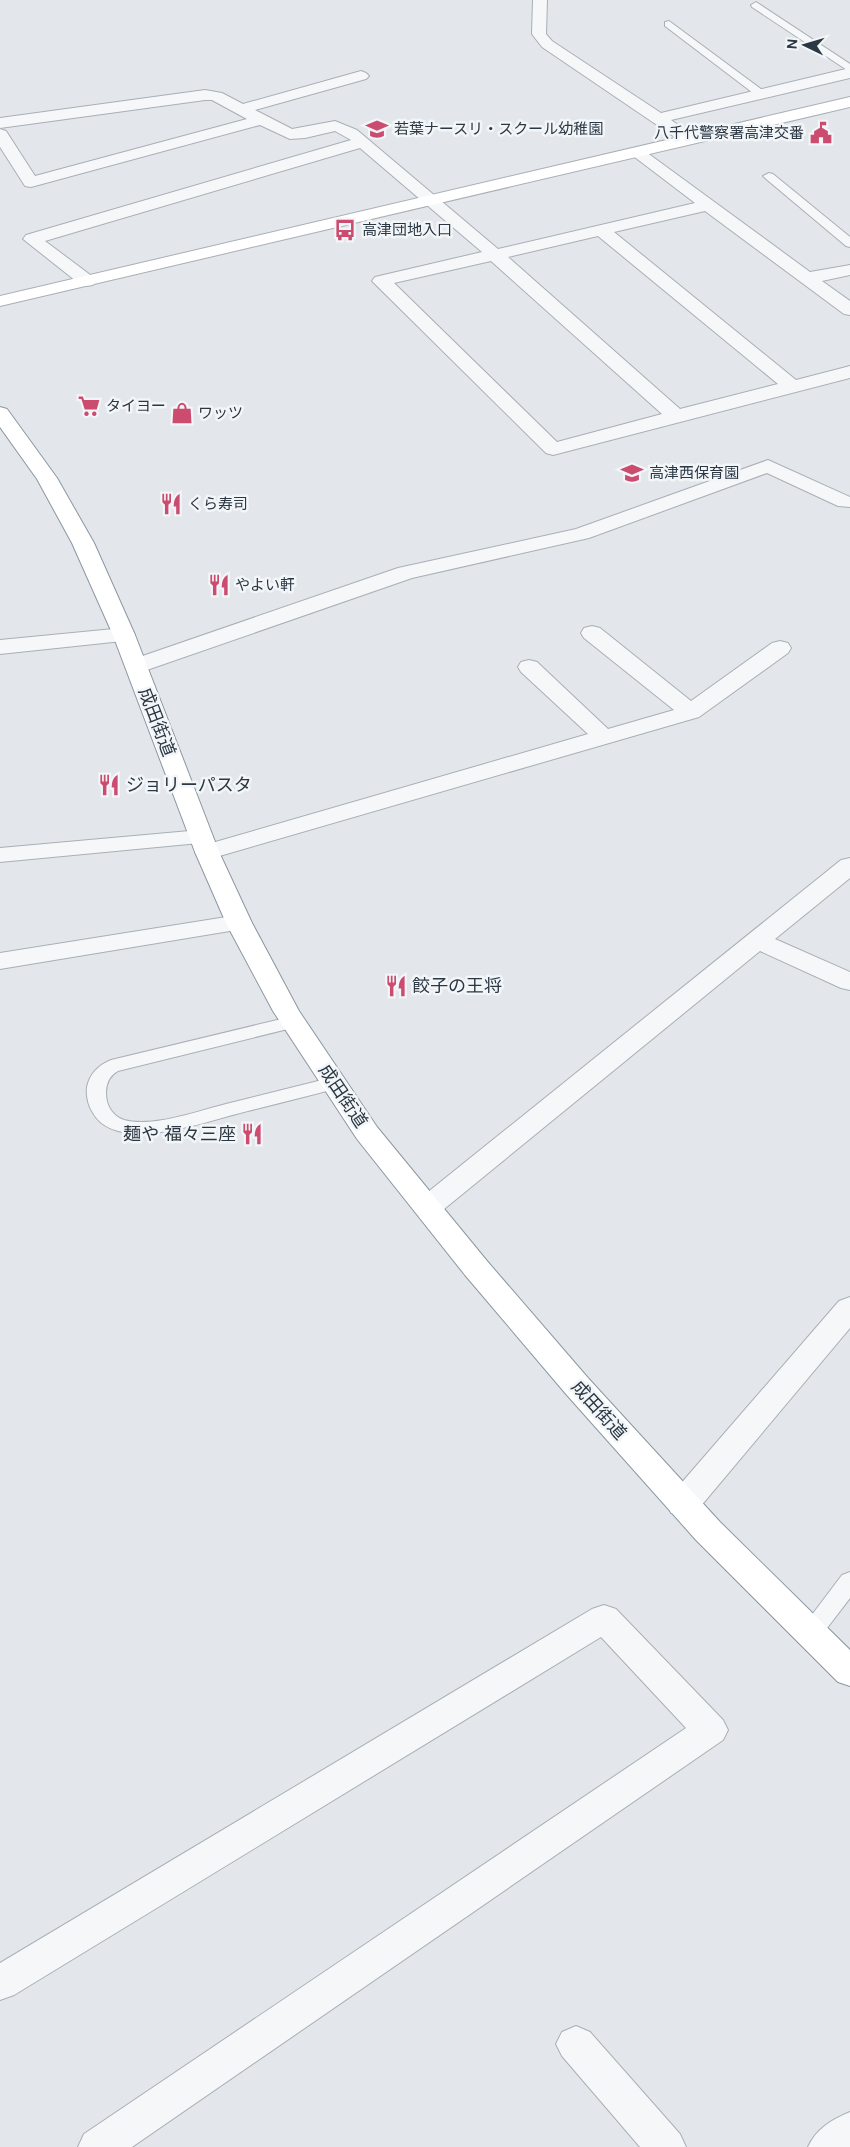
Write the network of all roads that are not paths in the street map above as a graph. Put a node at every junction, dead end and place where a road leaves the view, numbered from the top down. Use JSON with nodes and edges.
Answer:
{"nodes":[{"id":1,"x":540,"y":0,"type":"edge"},
{"id":2,"x":756,"y":4,"type":"dead end"},
{"id":3,"x":668,"y":24,"type":"dead end"},
{"id":4,"x":850,"y":69,"type":"edge"},
{"id":5,"x":850,"y":73,"type":"edge"},
{"id":6,"x":361,"y":76,"type":"dead end"},
{"id":7,"x":762,"y":94,"type":"junction"},
{"id":8,"x":850,"y":102,"type":"edge"},
{"id":9,"x":242,"y":109,"type":"junction"},
{"id":10,"x":657,"y":118,"type":"junction"},
{"id":11,"x":261,"y":120,"type":"junction"},
{"id":12,"x":0,"y":122,"type":"edge"},
{"id":13,"x":0,"y":134,"type":"edge"},
{"id":14,"x":688,"y":140,"type":"junction"},
{"id":15,"x":363,"y":142,"type":"junction"},
{"id":16,"x":636,"y":152,"type":"junction"},
{"id":17,"x":769,"y":176,"type":"dead end"},
{"id":18,"x":431,"y":200,"type":"junction"},
{"id":19,"x":709,"y":205,"type":"junction"},
{"id":20,"x":601,"y":230,"type":"junction"},
{"id":21,"x":850,"y":243,"type":"edge"},
{"id":22,"x":494,"y":254,"type":"junction"},
{"id":23,"x":850,"y":270,"type":"edge"},
{"id":24,"x":808,"y":278,"type":"junction"},
{"id":25,"x":87,"y":281,"type":"junction"},
{"id":26,"x":0,"y":301,"type":"edge"},
{"id":27,"x":850,"y":310,"type":"edge"},
{"id":28,"x":850,"y":372,"type":"edge"},
{"id":29,"x":793,"y":387,"type":"junction"},
{"id":30,"x":0,"y":414,"type":"edge"},
{"id":31,"x":676,"y":416,"type":"junction"},
{"id":32,"x":848,"y":502,"type":"edge"},
{"id":33,"x":592,"y":633,"type":"dead end"},
{"id":34,"x":124,"y":635,"type":"junction"},
{"id":35,"x":0,"y":647,"type":"edge"},
{"id":36,"x":780,"y":648,"type":"dead end"},
{"id":37,"x":136,"y":666,"type":"junction"},
{"id":38,"x":529,"y":667,"type":"dead end"},
{"id":39,"x":691,"y":712,"type":"junction"},
{"id":40,"x":604,"y":737,"type":"junction"},
{"id":41,"x":204,"y":844,"type":"junction"},
{"id":42,"x":0,"y":856,"type":"edge"},
{"id":43,"x":850,"y":865,"type":"edge"},
{"id":44,"x":238,"y":923,"type":"junction"},
{"id":45,"x":757,"y":940,"type":"junction"},
{"id":46,"x":0,"y":962,"type":"edge"},
{"id":47,"x":850,"y":982,"type":"edge"},
{"id":48,"x":294,"y":1022,"type":"junction"},
{"id":49,"x":334,"y":1083,"type":"junction"},
{"id":50,"x":428,"y":1207,"type":"junction"},
{"id":51,"x":850,"y":1308,"type":"edge"},
{"id":52,"x":683,"y":1504,"type":"junction"},
{"id":53,"x":850,"y":1581,"type":"edge"},
{"id":54,"x":810,"y":1634,"type":"junction"},
{"id":55,"x":850,"y":1672,"type":"edge"},
{"id":56,"x":0,"y":1983,"type":"edge"},
{"id":57,"x":576,"y":2044,"type":"dead end"},
{"id":58,"x":850,"y":2131,"type":"edge"},
{"id":59,"x":98,"y":2147,"type":"edge"},
{"id":60,"x":666,"y":2147,"type":"edge"},
{"id":61,"x":828,"y":2147,"type":"edge"}],
"edges":[{"from":1,"to":10,"type":"street"},
{"from":2,"to":4,"type":"lane"},
{"from":3,"to":7,"type":"lane"},
{"from":5,"to":7,"type":"street"},
{"from":6,"to":9,"type":"street"},
{"from":7,"to":10,"type":"street"},
{"from":8,"to":14,"type":"main road"},
{"from":9,"to":11,"type":"street"},
{"from":9,"to":12,"type":"street"},
{"from":10,"to":14,"type":"street"},
{"from":11,"to":13,"type":"street"},
{"from":11,"to":15,"type":"street"},
{"from":14,"to":16,"type":"main road"},
{"from":15,"to":18,"type":"street"},
{"from":15,"to":25,"type":"street"},
{"from":16,"to":18,"type":"main road"},
{"from":16,"to":19,"type":"street"},
{"from":17,"to":21,"type":"lane"},
{"from":18,"to":22,"type":"street"},
{"from":18,"to":25,"type":"main road"},
{"from":19,"to":20,"type":"street"},
{"from":19,"to":24,"type":"street"},
{"from":20,"to":22,"type":"street"},
{"from":20,"to":29,"type":"street"},
{"from":22,"to":31,"type":"street"},
{"from":22,"to":31,"type":"street"},
{"from":23,"to":24,"type":"street"},
{"from":24,"to":27,"type":"street"},
{"from":25,"to":26,"type":"main road"},
{"from":28,"to":29,"type":"street"},
{"from":29,"to":31,"type":"street"},
{"from":30,"to":34,"type":"main road","name":"成田街道"},
{"from":32,"to":37,"type":"street"},
{"from":33,"to":39,"type":"street"},
{"from":34,"to":35,"type":"street"},
{"from":34,"to":37,"type":"main road","name":"成田街道"},
{"from":36,"to":39,"type":"street"},
{"from":37,"to":41,"type":"main road","name":"成田街道"},
{"from":38,"to":40,"type":"street"},
{"from":39,"to":40,"type":"street"},
{"from":40,"to":41,"type":"street"},
{"from":41,"to":42,"type":"street"},
{"from":41,"to":44,"type":"main road","name":"成田街道"},
{"from":43,"to":45,"type":"street"},
{"from":44,"to":46,"type":"street"},
{"from":44,"to":48,"type":"main road","name":"成田街道"},
{"from":45,"to":47,"type":"street"},
{"from":45,"to":50,"type":"street"},
{"from":48,"to":49,"type":"main road","name":"成田街道"},
{"from":48,"to":49,"type":"lane"},
{"from":49,"to":50,"type":"main road","name":"成田街道"},
{"from":50,"to":52,"type":"main road","name":"成田街道"},
{"from":51,"to":52,"type":"street"},
{"from":52,"to":54,"type":"main road","name":"成田街道"},
{"from":53,"to":54,"type":"lane"},
{"from":54,"to":55,"type":"main road","name":"成田街道"},
{"from":56,"to":59,"type":"street"},
{"from":57,"to":60,"type":"street"},
{"from":58,"to":61,"type":"street"}]}
